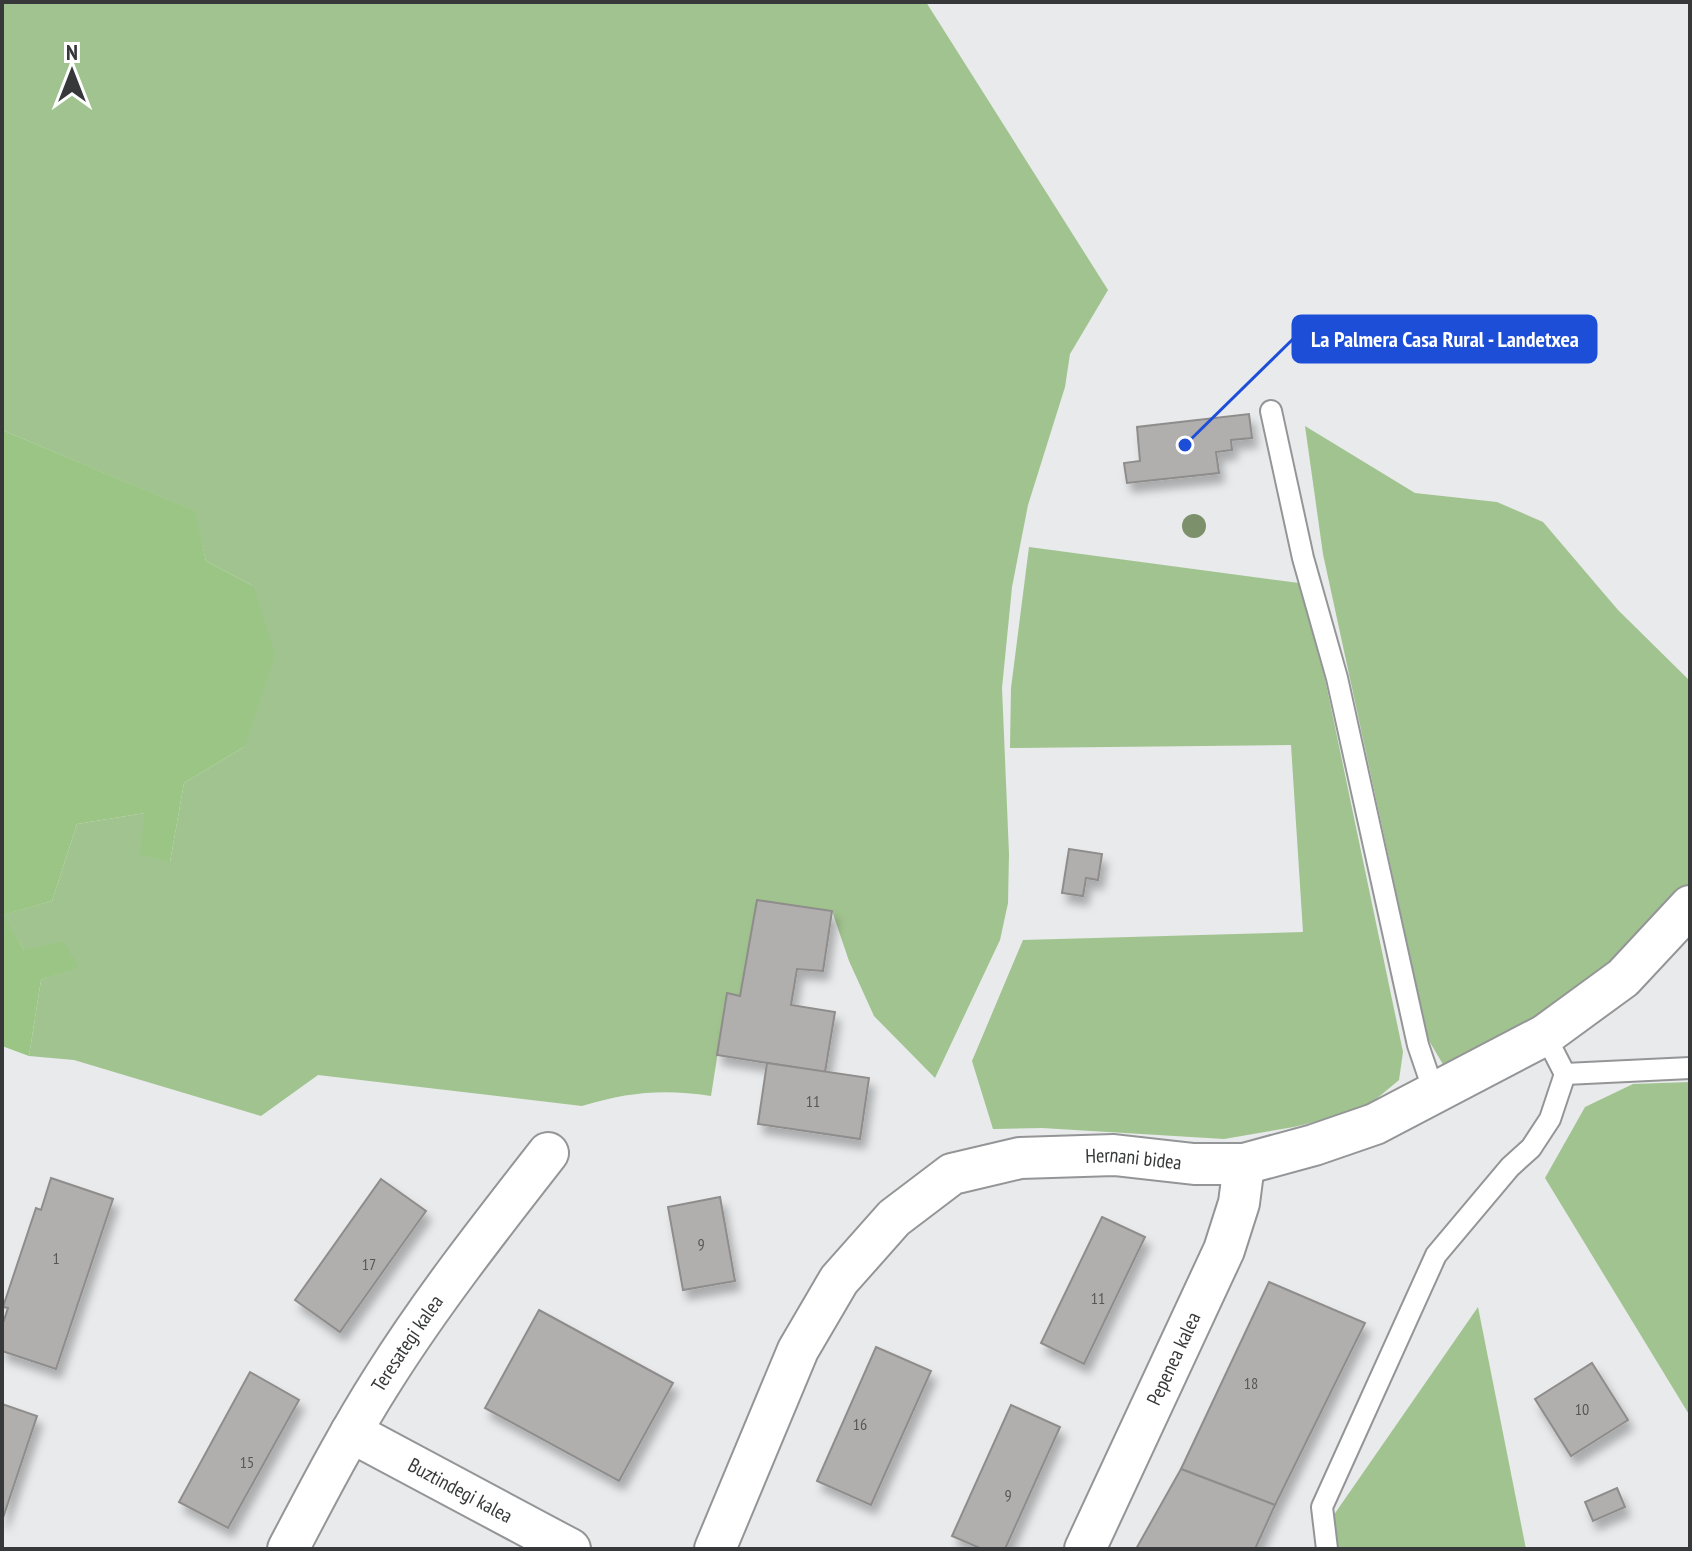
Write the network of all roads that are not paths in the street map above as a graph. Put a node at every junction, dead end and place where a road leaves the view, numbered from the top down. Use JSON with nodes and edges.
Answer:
{"nodes":[{"id":1,"x":1271,"y":411,"type":"dead end"},
{"id":2,"x":1690,"y":906,"type":"edge"},
{"id":3,"x":1545,"y":1035,"type":"junction"},
{"id":4,"x":1690,"y":1068,"type":"edge"},
{"id":5,"x":1565,"y":1074,"type":"junction"},
{"id":6,"x":1434,"y":1092,"type":"junction"},
{"id":7,"x":548,"y":1153,"type":"dead end"},
{"id":8,"x":1244,"y":1164,"type":"junction"},
{"id":9,"x":351,"y":1432,"type":"junction"},
{"id":10,"x":288,"y":1549,"type":"edge"},
{"id":11,"x":570,"y":1549,"type":"edge"},
{"id":12,"x":715,"y":1549,"type":"edge"},
{"id":13,"x":1085,"y":1549,"type":"edge"},
{"id":14,"x":1327,"y":1549,"type":"edge"}],
"edges":[{"from":1,"to":6,"type":"lane"},
{"from":2,"to":3,"type":"street","name":"Hernani bidea"},
{"from":3,"to":5,"type":"lane"},
{"from":3,"to":6,"type":"street","name":"Hernani bidea"},
{"from":4,"to":5,"type":"lane"},
{"from":5,"to":14,"type":"lane"},
{"from":6,"to":8,"type":"street","name":"Hernani bidea"},
{"from":7,"to":9,"type":"street","name":"Teresategi kalea"},
{"from":8,"to":12,"type":"street","name":"Hernani bidea"},
{"from":8,"to":13,"type":"street","name":"Pepenea kalea"},
{"from":9,"to":10,"type":"street","name":"Teresategi kalea"},
{"from":9,"to":11,"type":"street","name":"Buztindegi kalea"}]}
